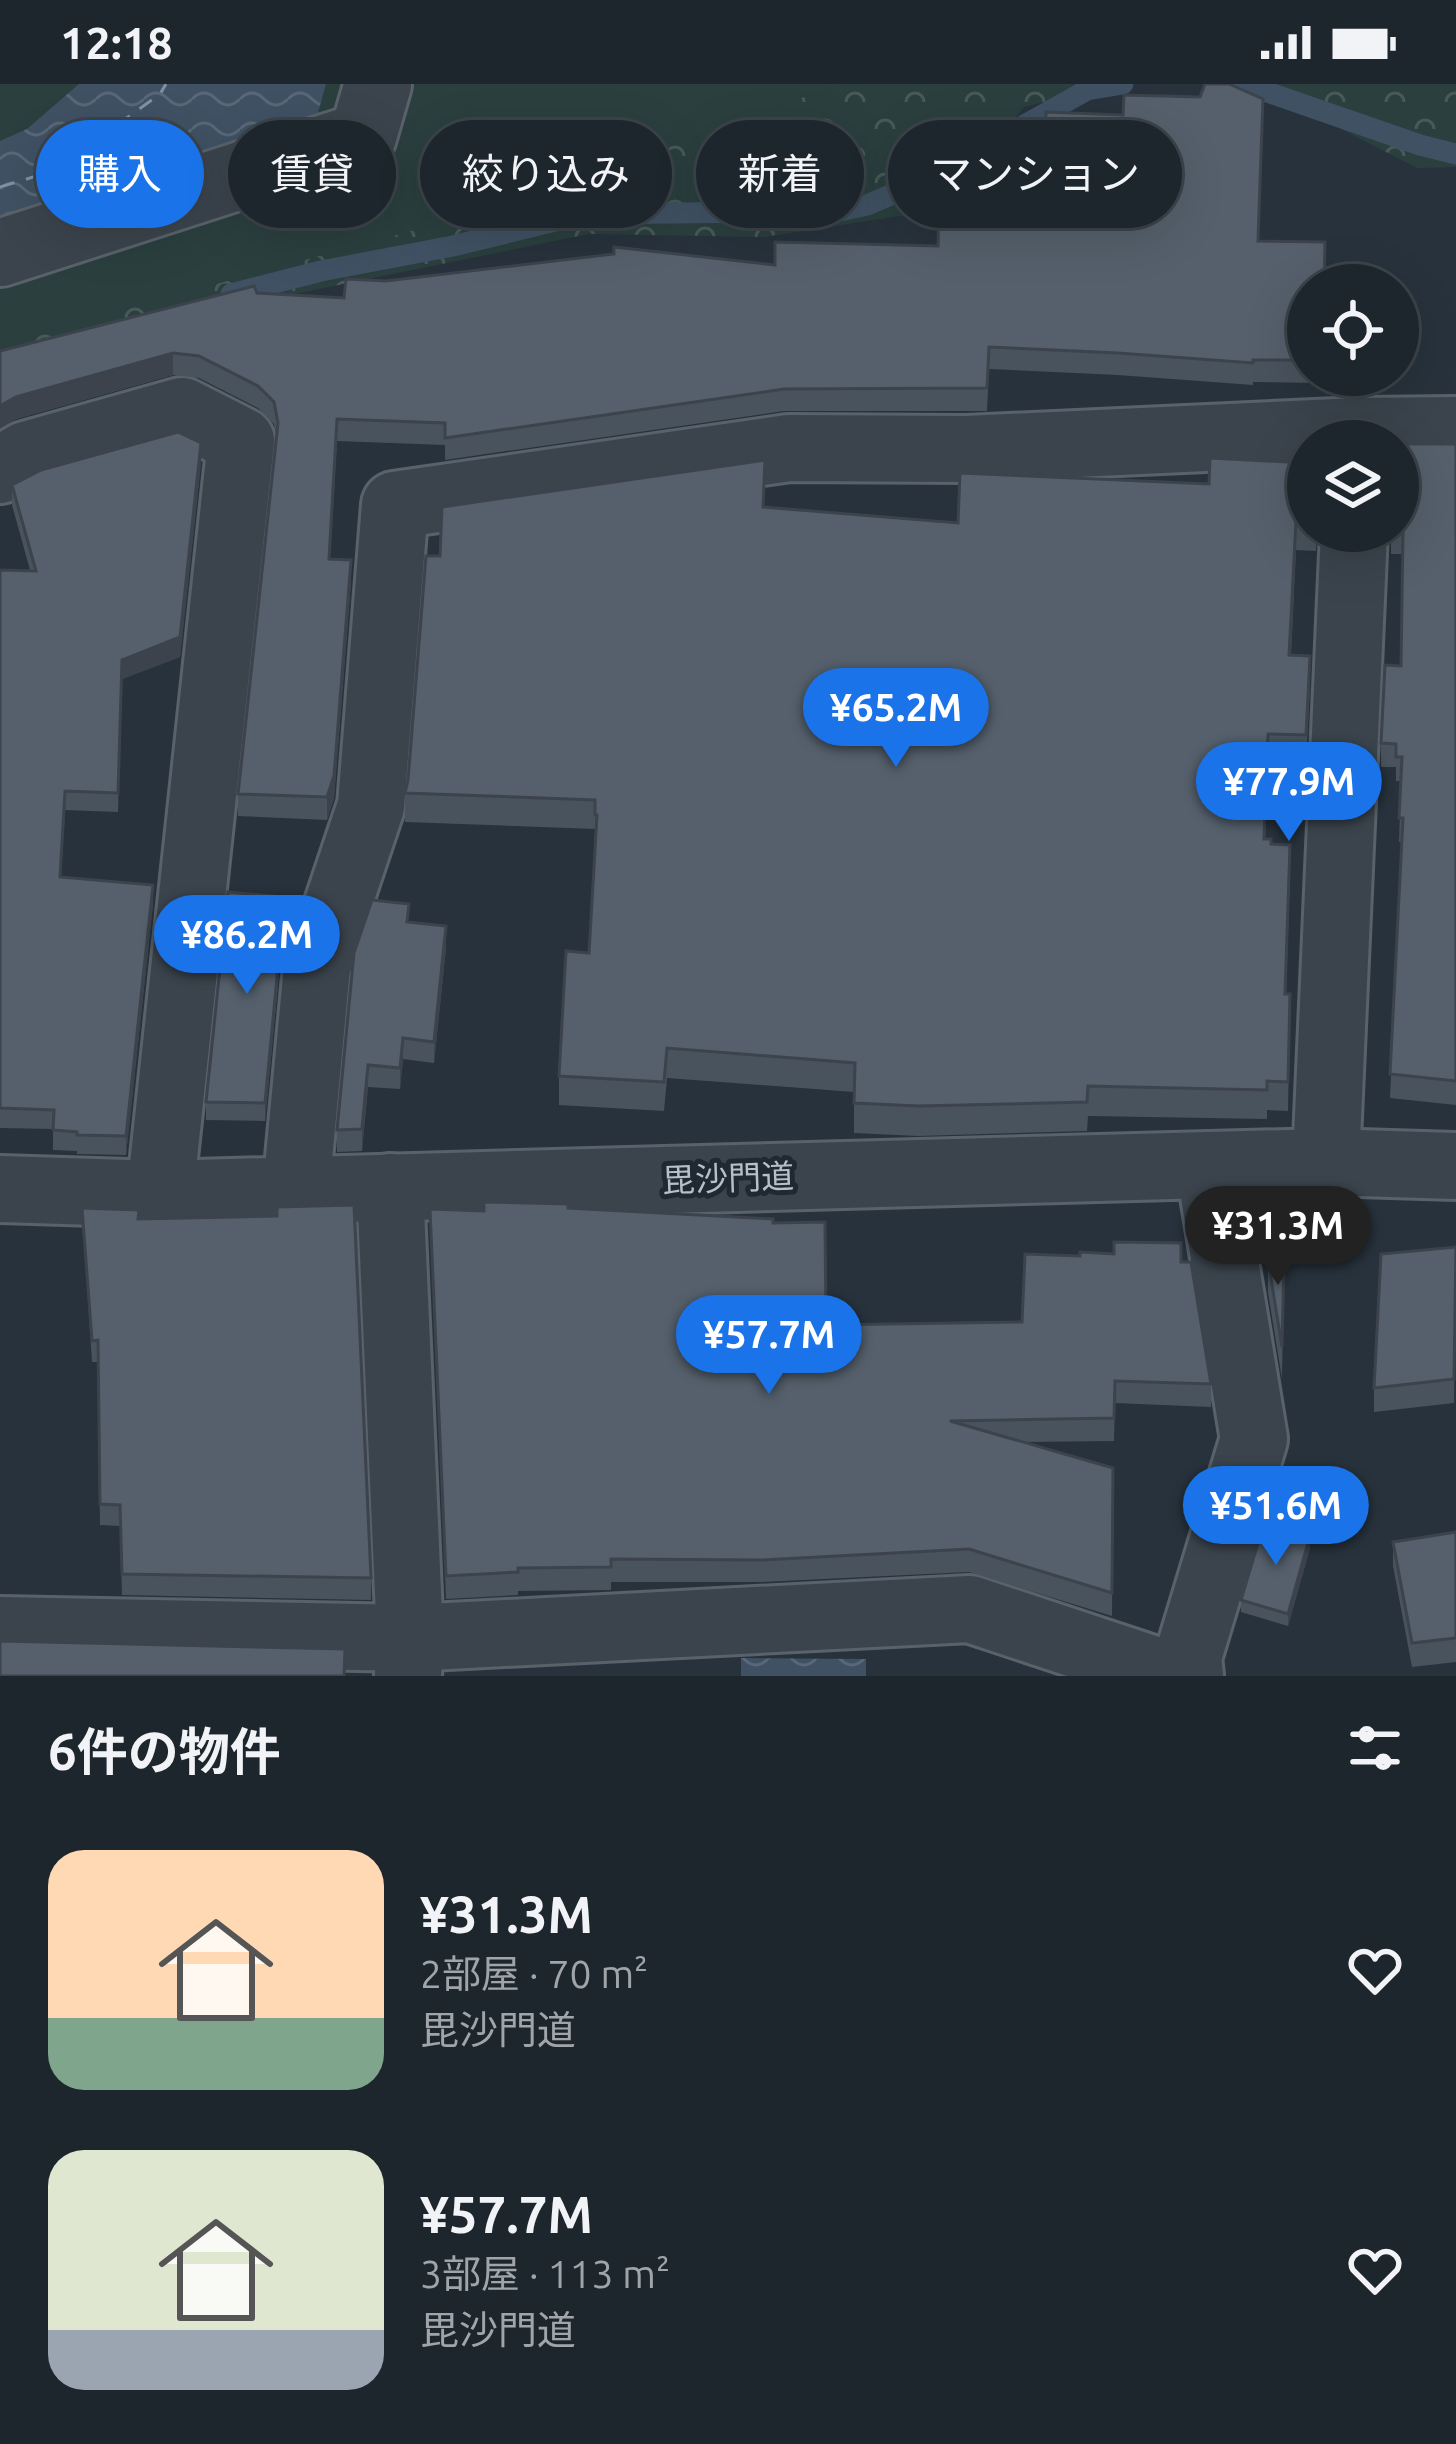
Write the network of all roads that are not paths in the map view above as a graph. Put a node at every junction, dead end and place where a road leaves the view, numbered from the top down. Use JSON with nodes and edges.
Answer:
{"nodes":[{"id":1,"x":370,"y":110,"type":"edge"},
{"id":2,"x":0,"y":253,"type":"edge"},
{"id":3,"x":1456,"y":430,"type":"edge"},
{"id":4,"x":1419,"y":432,"type":"edge"},
{"id":5,"x":1287,"y":438,"type":"edge"},
{"id":6,"x":0,"y":470,"type":"edge"},
{"id":7,"x":1353,"y":552,"type":"edge"},
{"id":8,"x":1326,"y":1162,"type":"junction"},
{"id":9,"x":1209,"y":1165,"type":"junction"},
{"id":10,"x":1456,"y":1166,"type":"edge"},
{"id":11,"x":389,"y":1187,"type":"junction"},
{"id":12,"x":0,"y":1190,"type":"edge"},
{"id":13,"x":296,"y":1190,"type":"junction"},
{"id":14,"x":160,"y":1194,"type":"junction"},
{"id":15,"x":0,"y":1630,"type":"edge"},
{"id":16,"x":409,"y":1657,"type":"edge"},
{"id":17,"x":1172,"y":1676,"type":"edge"},
{"id":18,"x":1190,"y":1676,"type":"edge"}],
"edges":[{"from":1,"to":2,"type":"street"},
{"from":3,"to":4,"type":"street"},
{"from":5,"to":13,"type":"street"},
{"from":6,"to":14,"type":"street"},
{"from":7,"to":8,"type":"street"},
{"from":8,"to":9,"type":"street","name":"毘沙門道"},
{"from":8,"to":10,"type":"street","name":"毘沙門道"},
{"from":9,"to":11,"type":"street","name":"毘沙門道"},
{"from":9,"to":18,"type":"street"},
{"from":11,"to":13,"type":"street","name":"毘沙門道"},
{"from":11,"to":16,"type":"street"},
{"from":12,"to":14,"type":"street","name":"毘沙門道"},
{"from":13,"to":14,"type":"street","name":"毘沙門道"},
{"from":15,"to":16,"type":"street"},
{"from":16,"to":17,"type":"street"}]}
